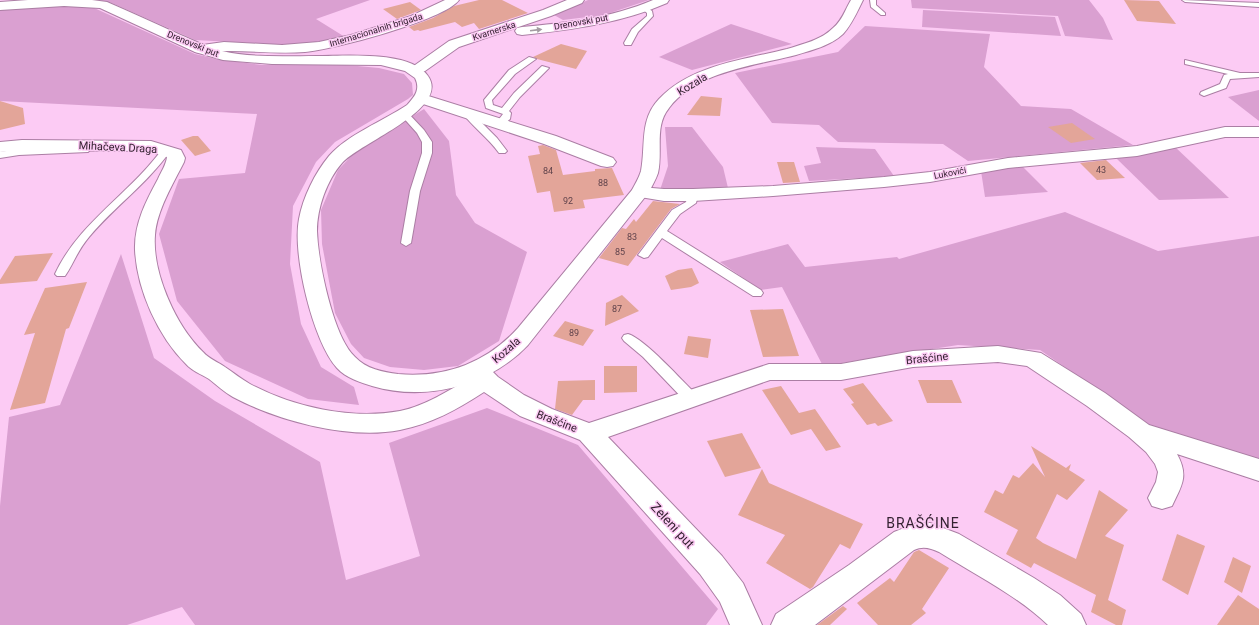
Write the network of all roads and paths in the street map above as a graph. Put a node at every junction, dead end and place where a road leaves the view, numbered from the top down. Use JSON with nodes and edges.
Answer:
{"nodes":[{"id":1,"x":453,"y":0,"type":"edge"},
{"id":2,"x":578,"y":0,"type":"edge"},
{"id":3,"x":663,"y":0,"type":"edge"},
{"id":4,"x":857,"y":0,"type":"edge"},
{"id":5,"x":873,"y":0,"type":"edge"},
{"id":6,"x":1184,"y":0,"type":"edge"},
{"id":7,"x":1259,"y":5,"type":"edge"},
{"id":8,"x":0,"y":6,"type":"edge"},
{"id":9,"x":644,"y":8,"type":"junction"},
{"id":10,"x":883,"y":14,"type":"dead end"},
{"id":11,"x":497,"y":30,"type":"junction"},
{"id":12,"x":628,"y":43,"type":"dead end"},
{"id":13,"x":200,"y":49,"type":"junction"},
{"id":14,"x":532,"y":59,"type":"dead end"},
{"id":15,"x":1188,"y":62,"type":"dead end"},
{"id":16,"x":545,"y":68,"type":"dead end"},
{"id":17,"x":415,"y":70,"type":"junction"},
{"id":18,"x":1240,"y":74,"type":"junction"},
{"id":19,"x":1259,"y":75,"type":"edge"},
{"id":20,"x":1204,"y":94,"type":"dead end"},
{"id":21,"x":422,"y":99,"type":"junction"},
{"id":22,"x":465,"y":112,"type":"junction"},
{"id":23,"x":404,"y":114,"type":"junction"},
{"id":24,"x":502,"y":117,"type":"junction"},
{"id":25,"x":1259,"y":132,"type":"edge"},
{"id":26,"x":133,"y":146,"type":"junction"},
{"id":27,"x":0,"y":147,"type":"edge"},
{"id":28,"x":166,"y":150,"type":"junction"},
{"id":29,"x":502,"y":151,"type":"dead end"},
{"id":30,"x":0,"y":155,"type":"edge"},
{"id":31,"x":607,"y":162,"type":"dead end"},
{"id":32,"x":640,"y":192,"type":"junction"},
{"id":33,"x":694,"y":195,"type":"junction"},
{"id":34,"x":661,"y":232,"type":"junction"},
{"id":35,"x":406,"y":243,"type":"dead end"},
{"id":36,"x":644,"y":255,"type":"dead end"},
{"id":37,"x":61,"y":274,"type":"dead end"},
{"id":38,"x":757,"y":293,"type":"dead end"},
{"id":39,"x":628,"y":338,"type":"dead end"},
{"id":40,"x":482,"y":375,"type":"junction"},
{"id":41,"x":692,"y":399,"type":"junction"},
{"id":42,"x":589,"y":433,"type":"junction"},
{"id":43,"x":1145,"y":434,"type":"junction"},
{"id":44,"x":1259,"y":470,"type":"edge"},
{"id":45,"x":1162,"y":498,"type":"dead end"},
{"id":46,"x":746,"y":625,"type":"edge"},
{"id":47,"x":787,"y":625,"type":"edge"},
{"id":48,"x":1070,"y":625,"type":"edge"}],
"edges":[{"from":1,"to":13,"type":"street","name":"Internacionalnih brigada"},
{"from":2,"to":11,"type":"street","name":"Kvarnerska"},
{"from":3,"to":9,"type":"street","name":"Drenovski put"},
{"from":4,"to":32,"type":"street","name":"Kozala"},
{"from":5,"to":10,"type":"lane"},
{"from":6,"to":7,"type":"lane"},
{"from":8,"to":13,"type":"street","name":"Drenovski put"},
{"from":11,"to":9,"type":"street","name":"Drenovski put","one_way":true},
{"from":9,"to":12,"type":"lane"},
{"from":11,"to":17,"type":"street","name":"Kvarnerska"},
{"from":13,"to":17,"type":"street","name":"Drenovski put"},
{"from":14,"to":24,"type":"lane"},
{"from":15,"to":18,"type":"lane"},
{"from":16,"to":24,"type":"lane"},
{"from":17,"to":21,"type":"street"},
{"from":18,"to":19,"type":"lane"},
{"from":18,"to":20,"type":"lane"},
{"from":21,"to":22,"type":"street"},
{"from":21,"to":23,"type":"street","name":"Kozala"},
{"from":22,"to":24,"type":"street"},
{"from":22,"to":29,"type":"lane"},
{"from":23,"to":35,"type":"lane"},
{"from":23,"to":40,"type":"street","name":"Kozala"},
{"from":24,"to":31,"type":"street"},
{"from":25,"to":33,"type":"street","name":"Lukovići"},
{"from":26,"to":27,"type":"street","name":"Mihačeva Draga"},
{"from":26,"to":28,"type":"street","name":"Mihačeva Draga"},
{"from":26,"to":30,"type":"lane"},
{"from":28,"to":37,"type":"lane"},
{"from":28,"to":40,"type":"street","name":"Mihačeva Draga"},
{"from":32,"to":33,"type":"street","name":"Lukovići"},
{"from":32,"to":40,"type":"street","name":"Kozala"},
{"from":33,"to":34,"type":"lane"},
{"from":34,"to":36,"type":"lane"},
{"from":34,"to":38,"type":"lane"},
{"from":39,"to":41,"type":"lane"},
{"from":40,"to":42,"type":"street","name":"Brašćine"},
{"from":41,"to":42,"type":"street","name":"Brašćine"},
{"from":41,"to":43,"type":"street","name":"Brašćine"},
{"from":42,"to":46,"type":"street","name":"Zeleni put"},
{"from":43,"to":44,"type":"street","name":"Brašćine"},
{"from":43,"to":45,"type":"street","name":"Brašćine"},
{"from":47,"to":48,"type":"street"}]}
